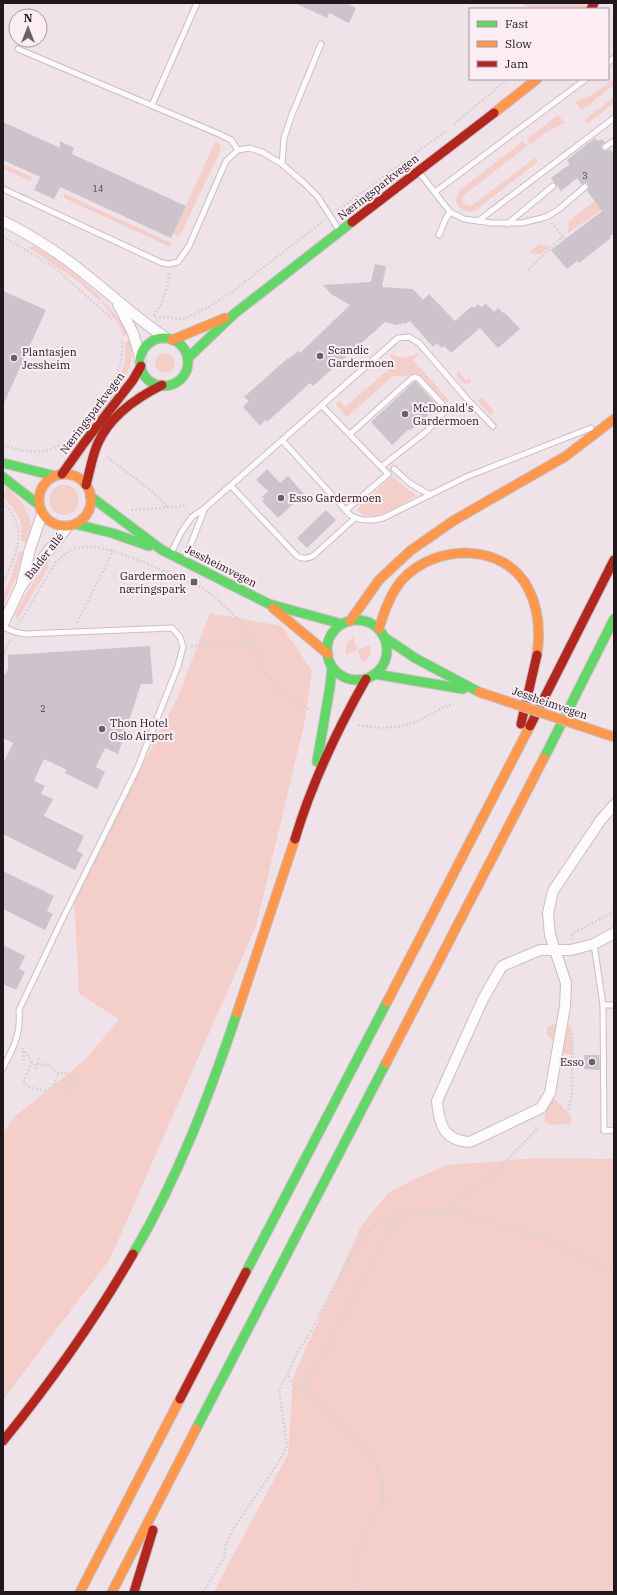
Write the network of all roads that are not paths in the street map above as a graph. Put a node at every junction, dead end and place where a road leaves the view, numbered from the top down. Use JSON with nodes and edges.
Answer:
{"nodes":[{"id":1,"x":197,"y":3,"type":"edge"},
{"id":2,"x":320,"y":44,"type":"dead end"},
{"id":3,"x":18,"y":49,"type":"dead end"},
{"id":4,"x":536,"y":80,"type":"edge"},
{"id":5,"x":585,"y":80,"type":"edge"},
{"id":6,"x":152,"y":105,"type":"junction"},
{"id":7,"x":614,"y":118,"type":"edge"},
{"id":8,"x":614,"y":141,"type":"edge"},
{"id":9,"x":605,"y":147,"type":"dead end"},
{"id":10,"x":238,"y":150,"type":"junction"},
{"id":11,"x":282,"y":164,"type":"junction"},
{"id":12,"x":418,"y":171,"type":"junction"},
{"id":13,"x":553,"y":186,"type":"dead end"},
{"id":14,"x":585,"y":187,"type":"dead end"},
{"id":15,"x":3,"y":188,"type":"edge"},
{"id":16,"x":435,"y":192,"type":"junction"},
{"id":17,"x":450,"y":212,"type":"junction"},
{"id":18,"x":3,"y":221,"type":"edge"},
{"id":19,"x":478,"y":221,"type":"junction"},
{"id":20,"x":507,"y":224,"type":"junction"},
{"id":21,"x":340,"y":231,"type":"junction"},
{"id":22,"x":439,"y":235,"type":"dead end"},
{"id":23,"x":115,"y":299,"type":"junction"},
{"id":24,"x":234,"y":314,"type":"junction"},
{"id":25,"x":169,"y":339,"type":"junction"},
{"id":26,"x":188,"y":358,"type":"junction"},
{"id":27,"x":141,"y":363,"type":"junction"},
{"id":28,"x":162,"y":385,"type":"junction"},
{"id":29,"x":322,"y":406,"type":"junction"},
{"id":30,"x":613,"y":419,"type":"edge"},
{"id":31,"x":493,"y":426,"type":"dead end"},
{"id":32,"x":350,"y":434,"type":"junction"},
{"id":33,"x":282,"y":440,"type":"junction"},
{"id":34,"x":3,"y":463,"type":"edge"},
{"id":35,"x":381,"y":467,"type":"junction"},
{"id":36,"x":394,"y":469,"type":"dead end"},
{"id":37,"x":58,"y":475,"type":"junction"},
{"id":38,"x":3,"y":477,"type":"edge"},
{"id":39,"x":86,"y":485,"type":"junction"},
{"id":40,"x":231,"y":486,"type":"junction"},
{"id":41,"x":430,"y":495,"type":"junction"},
{"id":42,"x":90,"y":496,"type":"junction"},
{"id":43,"x":205,"y":508,"type":"junction"},
{"id":44,"x":41,"y":510,"type":"junction"},
{"id":45,"x":346,"y":510,"type":"junction"},
{"id":46,"x":355,"y":518,"type":"junction"},
{"id":47,"x":72,"y":525,"type":"junction"},
{"id":48,"x":166,"y":552,"type":"junction"},
{"id":49,"x":614,"y":560,"type":"edge"},
{"id":50,"x":184,"y":561,"type":"junction"},
{"id":51,"x":21,"y":586,"type":"junction"},
{"id":52,"x":269,"y":604,"type":"junction"},
{"id":53,"x":614,"y":619,"type":"edge"},
{"id":54,"x":346,"y":623,"type":"junction"},
{"id":55,"x":3,"y":626,"type":"edge"},
{"id":56,"x":378,"y":629,"type":"junction"},
{"id":57,"x":384,"y":637,"type":"junction"},
{"id":58,"x":328,"y":654,"type":"junction"},
{"id":59,"x":332,"y":666,"type":"junction"},
{"id":60,"x":375,"y":674,"type":"junction"},
{"id":61,"x":366,"y":679,"type":"junction"},
{"id":62,"x":479,"y":692,"type":"junction"},
{"id":63,"x":614,"y":737,"type":"edge"},
{"id":64,"x":510,"y":763,"type":"junction"},
{"id":65,"x":313,"y":784,"type":"junction"},
{"id":66,"x":614,"y":805,"type":"edge"},
{"id":67,"x":614,"y":933,"type":"edge"},
{"id":68,"x":594,"y":944,"type":"junction"},
{"id":69,"x":555,"y":950,"type":"junction"},
{"id":70,"x":603,"y":1005,"type":"junction"},
{"id":71,"x":614,"y":1005,"type":"edge"},
{"id":72,"x":3,"y":1068,"type":"edge"},
{"id":73,"x":614,"y":1130,"type":"edge"},
{"id":74,"x":3,"y":1441,"type":"edge"},
{"id":75,"x":173,"y":1474,"type":"junction"},
{"id":76,"x":81,"y":1590,"type":"edge"},
{"id":77,"x":112,"y":1592,"type":"edge"},
{"id":78,"x":134,"y":1592,"type":"edge"}],
"edges":[{"from":1,"to":6,"type":"lane"},
{"from":2,"to":11,"type":"lane"},
{"from":3,"to":6,"type":"lane"},
{"from":4,"to":12,"type":"main road","name":"Næringsparkvegen"},
{"from":5,"to":16,"type":"lane"},
{"from":6,"to":10,"type":"lane"},
{"from":7,"to":19,"type":"lane"},
{"from":8,"to":9,"type":"lane"},
{"from":10,"to":11,"type":"lane"},
{"from":10,"to":15,"type":"lane"},
{"from":11,"to":21,"type":"lane"},
{"from":12,"to":16,"type":"lane"},
{"from":12,"to":21,"type":"main road","name":"Næringsparkvegen"},
{"from":13,"to":20,"type":"lane"},
{"from":14,"to":20,"type":"lane"},
{"from":16,"to":17,"type":"lane"},
{"from":17,"to":19,"type":"lane"},
{"from":17,"to":22,"type":"lane"},
{"from":18,"to":23,"type":"street"},
{"from":19,"to":20,"type":"lane"},
{"from":21,"to":24,"type":"main road","name":"Næringsparkvegen"},
{"from":23,"to":25,"type":"street"},
{"from":23,"to":27,"type":"street"},
{"from":24,"to":25,"type":"main road","name":"Næringsparkvegen"},
{"from":24,"to":26,"type":"main road","name":"Næringsparkvegen"},
{"from":25,"to":26,"type":"main road"},
{"from":25,"to":27,"type":"main road","name":"Næringsparkvegen"},
{"from":26,"to":28,"type":"main road","name":"Næringsparkvegen"},
{"from":27,"to":28,"type":"main road"},
{"from":27,"to":37,"type":"main road","name":"Næringsparkvegen"},
{"from":28,"to":39,"type":"main road","name":"Næringsparkvegen"},
{"from":29,"to":31,"type":"lane"},
{"from":29,"to":32,"type":"lane"},
{"from":29,"to":33,"type":"lane"},
{"from":30,"to":41,"type":"lane"},
{"from":30,"to":54,"type":"main road"},
{"from":32,"to":35,"type":"lane"},
{"from":32,"to":35,"type":"lane"},
{"from":33,"to":40,"type":"lane"},
{"from":33,"to":45,"type":"lane"},
{"from":34,"to":37,"type":"main road"},
{"from":35,"to":45,"type":"lane"},
{"from":36,"to":41,"type":"lane"},
{"from":37,"to":39,"type":"main road"},
{"from":37,"to":44,"type":"main road"},
{"from":38,"to":44,"type":"main road"},
{"from":39,"to":42,"type":"main road"},
{"from":40,"to":43,"type":"lane"},
{"from":40,"to":46,"type":"lane"},
{"from":41,"to":46,"type":"lane"},
{"from":42,"to":47,"type":"main road"},
{"from":42,"to":48,"type":"main road","name":"Jessheimvegen"},
{"from":43,"to":48,"type":"lane"},
{"from":43,"to":50,"type":"lane"},
{"from":44,"to":47,"type":"main road"},
{"from":44,"to":51,"type":"street","name":"Balder allé"},
{"from":45,"to":46,"type":"lane"},
{"from":47,"to":48,"type":"main road","name":"Jessheimvegen"},
{"from":47,"to":51,"type":"street","name":"Balder allé"},
{"from":48,"to":50,"type":"main road","name":"Jessheimvegen"},
{"from":49,"to":64,"type":"main road"},
{"from":50,"to":52,"type":"main road","name":"Jessheimvegen"},
{"from":51,"to":55,"type":"street","name":"Balder allé"},
{"from":52,"to":54,"type":"main road","name":"Jessheimvegen"},
{"from":52,"to":58,"type":"main road","name":"Jessheimvegen"},
{"from":53,"to":75,"type":"main road"},
{"from":54,"to":56,"type":"main road"},
{"from":54,"to":58,"type":"main road"},
{"from":55,"to":72,"type":"lane"},
{"from":56,"to":57,"type":"main road"},
{"from":56,"to":64,"type":"main road"},
{"from":57,"to":60,"type":"main road"},
{"from":57,"to":62,"type":"main road","name":"Jessheimvegen"},
{"from":58,"to":59,"type":"main road"},
{"from":59,"to":61,"type":"main road"},
{"from":59,"to":65,"type":"main road"},
{"from":60,"to":61,"type":"main road"},
{"from":60,"to":62,"type":"main road","name":"Jessheimvegen"},
{"from":61,"to":65,"type":"main road"},
{"from":62,"to":63,"type":"main road","name":"Jessheimvegen","bridge":true},
{"from":64,"to":76,"type":"main road"},
{"from":65,"to":74,"type":"main road"},
{"from":66,"to":69,"type":"street"},
{"from":67,"to":68,"type":"street"},
{"from":68,"to":69,"type":"street"},
{"from":68,"to":70,"type":"lane"},
{"from":69,"to":69,"type":"street"},
{"from":70,"to":71,"type":"lane"},
{"from":70,"to":73,"type":"lane"},
{"from":75,"to":77,"type":"main road"},
{"from":75,"to":78,"type":"main road"}]}
